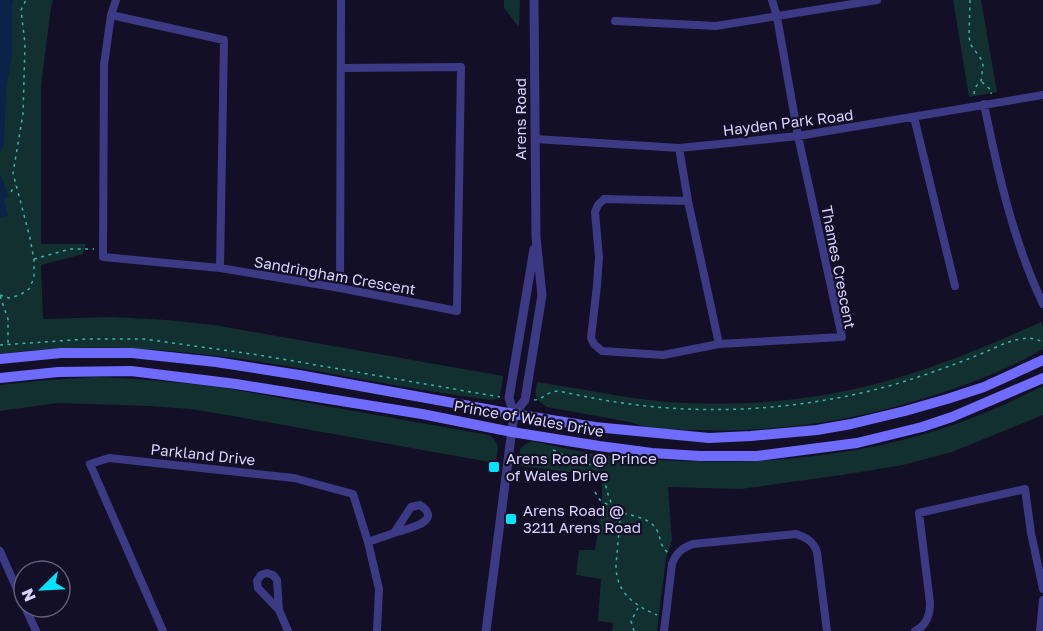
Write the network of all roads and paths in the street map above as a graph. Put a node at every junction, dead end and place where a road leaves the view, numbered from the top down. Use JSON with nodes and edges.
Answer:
{"nodes":[{"id":1,"x":26,"y":0,"type":"edge"},
{"id":2,"x":116,"y":0,"type":"edge"},
{"id":3,"x":341,"y":0,"type":"edge"},
{"id":4,"x":534,"y":0,"type":"edge"},
{"id":5,"x":772,"y":0,"type":"edge"},
{"id":6,"x":877,"y":0,"type":"edge"},
{"id":7,"x":970,"y":0,"type":"edge"},
{"id":8,"x":111,"y":15,"type":"junction"},
{"id":9,"x":777,"y":17,"type":"junction"},
{"id":10,"x":615,"y":21,"type":"dead end"},
{"id":11,"x":342,"y":68,"type":"junction"},
{"id":12,"x":981,"y":82,"type":"junction"},
{"id":13,"x":1043,"y":95,"type":"edge"},
{"id":14,"x":983,"y":104,"type":"junction"},
{"id":15,"x":914,"y":117,"type":"junction"},
{"id":16,"x":798,"y":136,"type":"junction"},
{"id":17,"x":535,"y":139,"type":"junction"},
{"id":18,"x":679,"y":148,"type":"junction"},
{"id":19,"x":15,"y":185,"type":"junction"},
{"id":20,"x":11,"y":192,"type":"dead end"},
{"id":21,"x":688,"y":201,"type":"junction"},
{"id":22,"x":536,"y":237,"type":"junction"},
{"id":23,"x":102,"y":249,"type":"junction"},
{"id":24,"x":34,"y":260,"type":"junction"},
{"id":25,"x":220,"y":268,"type":"junction"},
{"id":26,"x":955,"y":286,"type":"dead end"},
{"id":27,"x":340,"y":288,"type":"junction"},
{"id":28,"x":0,"y":295,"type":"edge"},
{"id":29,"x":1043,"y":304,"type":"edge"},
{"id":30,"x":1043,"y":342,"type":"edge"},
{"id":31,"x":8,"y":344,"type":"dead end"},
{"id":32,"x":719,"y":344,"type":"junction"},
{"id":33,"x":0,"y":359,"type":"edge"},
{"id":34,"x":1043,"y":360,"type":"edge"},
{"id":35,"x":0,"y":378,"type":"edge"},
{"id":36,"x":1043,"y":378,"type":"edge"},
{"id":37,"x":525,"y":400,"type":"junction"},
{"id":38,"x":514,"y":414,"type":"junction"},
{"id":39,"x":512,"y":432,"type":"junction"},
{"id":40,"x":548,"y":448,"type":"dead end"},
{"id":41,"x":595,"y":492,"type":"dead end"},
{"id":42,"x":615,"y":509,"type":"junction"},
{"id":43,"x":394,"y":533,"type":"dead end"},
{"id":44,"x":368,"y":542,"type":"junction"},
{"id":45,"x":0,"y":551,"type":"edge"},
{"id":46,"x":675,"y":556,"type":"junction"},
{"id":47,"x":12,"y":578,"type":"edge"},
{"id":48,"x":1043,"y":589,"type":"edge"},
{"id":49,"x":1043,"y":600,"type":"edge"},
{"id":50,"x":639,"y":607,"type":"junction"},
{"id":51,"x":279,"y":610,"type":"dead end"},
{"id":52,"x":665,"y":620,"type":"junction"},
{"id":53,"x":163,"y":631,"type":"edge"},
{"id":54,"x":288,"y":631,"type":"edge"},
{"id":55,"x":376,"y":631,"type":"edge"},
{"id":56,"x":486,"y":631,"type":"edge"},
{"id":57,"x":634,"y":631,"type":"edge"},
{"id":58,"x":664,"y":631,"type":"edge"},
{"id":59,"x":827,"y":631,"type":"edge"},
{"id":60,"x":915,"y":631,"type":"edge"},
{"id":61,"x":1040,"y":631,"type":"edge"}],
"edges":[{"from":1,"to":19,"type":"path"},
{"from":2,"to":8,"type":"street"},
{"from":3,"to":11,"type":"street"},
{"from":4,"to":17,"type":"street","name":"Arens Road"},
{"from":5,"to":9,"type":"street"},
{"from":6,"to":9,"type":"street"},
{"from":7,"to":12,"type":"path"},
{"from":8,"to":23,"type":"street"},
{"from":8,"to":25,"type":"street"},
{"from":9,"to":10,"type":"street"},
{"from":9,"to":16,"type":"street"},
{"from":11,"to":27,"type":"street"},
{"from":11,"to":27,"type":"street","name":"Sandringham Crescent"},
{"from":12,"to":14,"type":"path"},
{"from":12,"to":14,"type":"path"},
{"from":13,"to":14,"type":"street","name":"Hayden Park Road"},
{"from":14,"to":15,"type":"street","name":"Hayden Park Road"},
{"from":14,"to":29,"type":"street"},
{"from":15,"to":16,"type":"street","name":"Hayden Park Road"},
{"from":15,"to":26,"type":"street"},
{"from":16,"to":18,"type":"street","name":"Hayden Park Road"},
{"from":16,"to":32,"type":"street","name":"Thames Crescent"},
{"from":17,"to":18,"type":"street","name":"Hayden Park Road"},
{"from":17,"to":22,"type":"street","name":"Arens Road"},
{"from":18,"to":21,"type":"street"},
{"from":19,"to":20,"type":"path"},
{"from":19,"to":24,"type":"path"},
{"from":21,"to":32,"type":"street"},
{"from":21,"to":32,"type":"street"},
{"from":22,"to":37,"type":"street","name":"Arens Road"},
{"from":22,"to":38,"type":"street","name":"Arens Road"},
{"from":23,"to":24,"type":"path"},
{"from":23,"to":25,"type":"street","name":"Sandringham Crescent"},
{"from":24,"to":28,"type":"path"},
{"from":25,"to":27,"type":"street","name":"Sandringham Crescent"},
{"from":28,"to":31,"type":"path"},
{"from":30,"to":37,"type":"path"},
{"from":33,"to":38,"type":"main road","name":"Prince of Wales Drive"},
{"from":34,"to":38,"type":"main road","name":"Prince of Wales Drive"},
{"from":35,"to":39,"type":"main road","name":"Prince of Wales Drive"},
{"from":36,"to":39,"type":"main road","name":"Prince of Wales Drive"},
{"from":37,"to":38,"type":"street","name":"Arens Road"},
{"from":38,"to":39,"type":"street","name":"Arens Road"},
{"from":39,"to":56,"type":"street","name":"Arens Road"},
{"from":40,"to":42,"type":"path"},
{"from":41,"to":42,"type":"path"},
{"from":42,"to":46,"type":"path"},
{"from":42,"to":50,"type":"path"},
{"from":43,"to":44,"type":"street"},
{"from":44,"to":53,"type":"street","name":"Parkland Drive"},
{"from":44,"to":55,"type":"street","name":"Parkland Drive"},
{"from":45,"to":47,"type":"street"},
{"from":46,"to":52,"type":"street"},
{"from":46,"to":59,"type":"street"},
{"from":48,"to":60,"type":"street"},
{"from":49,"to":61,"type":"street"},
{"from":50,"to":52,"type":"path"},
{"from":50,"to":57,"type":"path"},
{"from":51,"to":54,"type":"street"},
{"from":52,"to":58,"type":"street"}]}
